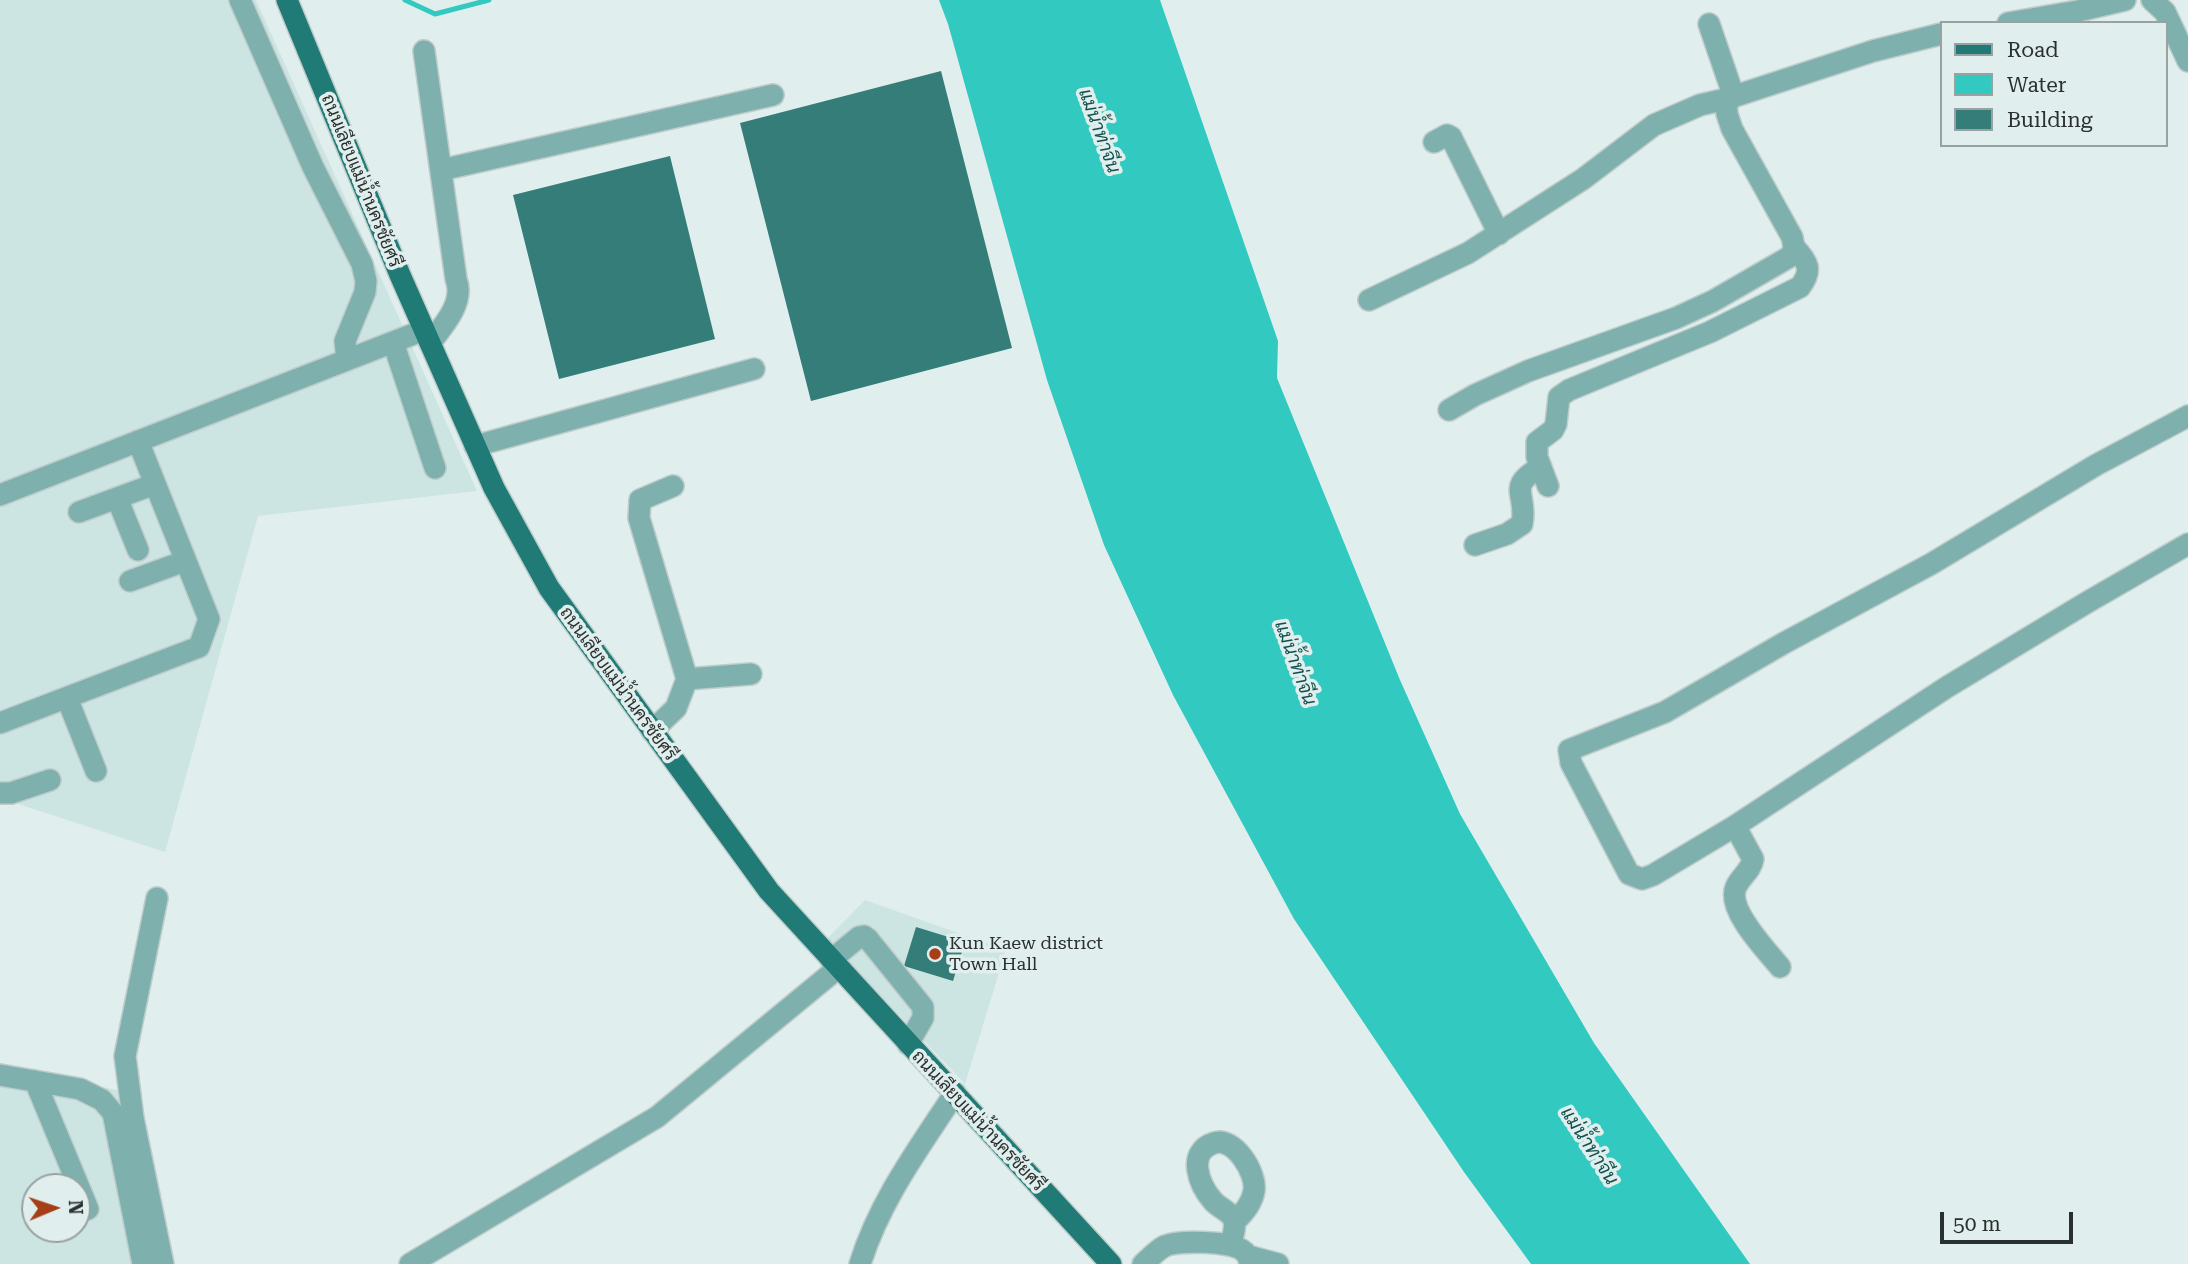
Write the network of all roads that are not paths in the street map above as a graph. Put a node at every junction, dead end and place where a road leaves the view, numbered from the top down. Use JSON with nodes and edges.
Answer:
{"nodes":[{"id":1,"x":240,"y":0,"type":"edge"},
{"id":2,"x":286,"y":0,"type":"edge"},
{"id":3,"x":2124,"y":0,"type":"edge"},
{"id":4,"x":2152,"y":0,"type":"edge"},
{"id":5,"x":2024,"y":17,"type":"edge"},
{"id":6,"x":1709,"y":24,"type":"dead end"},
{"id":7,"x":1940,"y":34,"type":"edge"},
{"id":8,"x":424,"y":51,"type":"dead end"},
{"id":9,"x":2188,"y":61,"type":"edge"},
{"id":10,"x":773,"y":96,"type":"dead end"},
{"id":11,"x":1730,"y":98,"type":"junction"},
{"id":12,"x":1434,"y":142,"type":"dead end"},
{"id":13,"x":441,"y":170,"type":"junction"},
{"id":14,"x":1499,"y":234,"type":"junction"},
{"id":15,"x":1794,"y":247,"type":"junction"},
{"id":16,"x":1369,"y":300,"type":"dead end"},
{"id":17,"x":427,"y":336,"type":"junction"},
{"id":18,"x":393,"y":342,"type":"junction"},
{"id":19,"x":347,"y":360,"type":"junction"},
{"id":20,"x":754,"y":369,"type":"dead end"},
{"id":21,"x":1449,"y":410,"type":"dead end"},
{"id":22,"x":2188,"y":416,"type":"edge"},
{"id":23,"x":138,"y":441,"type":"junction"},
{"id":24,"x":475,"y":446,"type":"junction"},
{"id":25,"x":435,"y":468,"type":"dead end"},
{"id":26,"x":155,"y":484,"type":"junction"},
{"id":27,"x":673,"y":486,"type":"dead end"},
{"id":28,"x":0,"y":495,"type":"edge"},
{"id":29,"x":117,"y":498,"type":"junction"},
{"id":30,"x":79,"y":512,"type":"dead end"},
{"id":31,"x":2188,"y":544,"type":"edge"},
{"id":32,"x":1475,"y":545,"type":"dead end"},
{"id":33,"x":138,"y":550,"type":"dead end"},
{"id":34,"x":186,"y":561,"type":"junction"},
{"id":35,"x":130,"y":582,"type":"dead end"},
{"id":36,"x":751,"y":674,"type":"dead end"},
{"id":37,"x":687,"y":679,"type":"junction"},
{"id":38,"x":67,"y":698,"type":"junction"},
{"id":39,"x":0,"y":723,"type":"edge"},
{"id":40,"x":652,"y":731,"type":"junction"},
{"id":41,"x":96,"y":771,"type":"dead end"},
{"id":42,"x":50,"y":780,"type":"dead end"},
{"id":43,"x":0,"y":793,"type":"edge"},
{"id":44,"x":1736,"y":828,"type":"junction"},
{"id":45,"x":157,"y":898,"type":"dead end"},
{"id":46,"x":835,"y":964,"type":"junction"},
{"id":47,"x":1780,"y":967,"type":"dead end"},
{"id":48,"x":908,"y":1044,"type":"junction"},
{"id":49,"x":0,"y":1075,"type":"edge"},
{"id":50,"x":35,"y":1081,"type":"junction"},
{"id":51,"x":955,"y":1093,"type":"junction"},
{"id":52,"x":73,"y":1173,"type":"edge"},
{"id":53,"x":1234,"y":1222,"type":"dead end"},
{"id":54,"x":1243,"y":1255,"type":"edge"},
{"id":55,"x":143,"y":1264,"type":"edge"},
{"id":56,"x":163,"y":1264,"type":"edge"},
{"id":57,"x":410,"y":1264,"type":"edge"},
{"id":58,"x":860,"y":1264,"type":"edge"},
{"id":59,"x":1111,"y":1264,"type":"edge"},
{"id":60,"x":1143,"y":1264,"type":"edge"},
{"id":61,"x":1278,"y":1264,"type":"edge"}],
"edges":[{"from":1,"to":19,"type":"street"},
{"from":2,"to":17,"type":"main road","name":"ถนนเลียบแม่น้ำนครชัยศรี"},
{"from":3,"to":5,"type":"street"},
{"from":4,"to":9,"type":"street"},
{"from":6,"to":11,"type":"street"},
{"from":7,"to":11,"type":"street"},
{"from":8,"to":13,"type":"street"},
{"from":10,"to":13,"type":"street"},
{"from":11,"to":14,"type":"street"},
{"from":11,"to":15,"type":"street"},
{"from":12,"to":14,"type":"street"},
{"from":13,"to":17,"type":"street"},
{"from":14,"to":16,"type":"street"},
{"from":15,"to":21,"type":"street"},
{"from":15,"to":32,"type":"street"},
{"from":17,"to":18,"type":"street"},
{"from":17,"to":24,"type":"main road","name":"ถนนเลียบแม่น้ำนครชัยศรี"},
{"from":18,"to":19,"type":"street"},
{"from":18,"to":25,"type":"street"},
{"from":19,"to":23,"type":"street"},
{"from":20,"to":24,"type":"street"},
{"from":22,"to":44,"type":"street"},
{"from":23,"to":26,"type":"street"},
{"from":23,"to":28,"type":"street"},
{"from":24,"to":40,"type":"main road","name":"ถนนเลียบแม่น้ำนครชัยศรี"},
{"from":26,"to":29,"type":"street"},
{"from":26,"to":34,"type":"street"},
{"from":27,"to":37,"type":"street"},
{"from":29,"to":30,"type":"street"},
{"from":29,"to":33,"type":"street"},
{"from":31,"to":44,"type":"street"},
{"from":34,"to":35,"type":"street"},
{"from":34,"to":38,"type":"street"},
{"from":36,"to":37,"type":"street"},
{"from":37,"to":40,"type":"street"},
{"from":38,"to":39,"type":"street"},
{"from":38,"to":41,"type":"street"},
{"from":40,"to":46,"type":"main road","name":"ถนนเลียบแม่น้ำนครชัยศรี"},
{"from":42,"to":43,"type":"street"},
{"from":44,"to":47,"type":"street"},
{"from":45,"to":56,"type":"street"},
{"from":46,"to":48,"type":"main road","name":"ถนนเลียบแม่น้ำนครชัยศรี"},
{"from":46,"to":48,"type":"street"},
{"from":46,"to":57,"type":"street"},
{"from":48,"to":51,"type":"main road","name":"ถนนเลียบแม่น้ำนครชัยศรี"},
{"from":49,"to":50,"type":"street"},
{"from":50,"to":52,"type":"street"},
{"from":50,"to":55,"type":"street"},
{"from":51,"to":58,"type":"street"},
{"from":51,"to":59,"type":"main road","name":"ถนนเลียบแม่น้ำนครชัยศรี"},
{"from":53,"to":54,"type":"street"},
{"from":54,"to":60,"type":"street"},
{"from":54,"to":61,"type":"street"}]}
